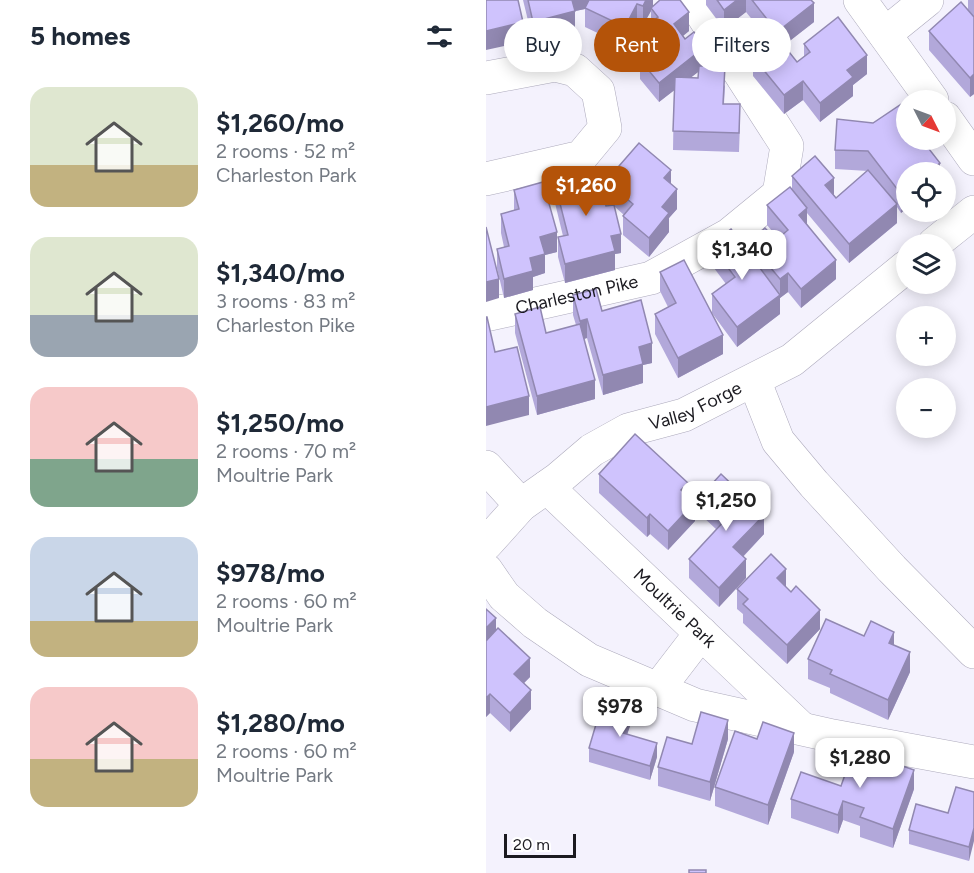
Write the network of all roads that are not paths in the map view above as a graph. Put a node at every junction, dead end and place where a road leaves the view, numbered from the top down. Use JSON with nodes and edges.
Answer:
{"nodes":[{"id":1,"x":693,"y":0,"type":"edge"},
{"id":2,"x":861,"y":0,"type":"edge"},
{"id":3,"x":927,"y":0,"type":"edge"},
{"id":4,"x":885,"y":34,"type":"junction"},
{"id":5,"x":486,"y":78,"type":"edge"},
{"id":6,"x":926,"y":90,"type":"edge"},
{"id":7,"x":486,"y":179,"type":"edge"},
{"id":8,"x":974,"y":212,"type":"edge"},
{"id":9,"x":946,"y":234,"type":"edge"},
{"id":10,"x":896,"y":275,"type":"edge"},
{"id":11,"x":486,"y":315,"type":"edge"},
{"id":12,"x":754,"y":380,"type":"junction"},
{"id":13,"x":486,"y":467,"type":"edge"},
{"id":14,"x":534,"y":496,"type":"junction"},
{"id":15,"x":486,"y":544,"type":"edge"},
{"id":16,"x":486,"y":570,"type":"edge"},
{"id":17,"x":701,"y":633,"type":"junction"},
{"id":18,"x":974,"y":652,"type":"edge"},
{"id":19,"x":658,"y":689,"type":"junction"},
{"id":20,"x":802,"y":729,"type":"junction"},
{"id":21,"x":974,"y":762,"type":"edge"}],
"edges":[{"from":1,"to":11,"type":"street","name":"Charleston Pike"},
{"from":2,"to":4,"type":"street"},
{"from":3,"to":4,"type":"street"},
{"from":4,"to":6,"type":"street"},
{"from":5,"to":7,"type":"street"},
{"from":8,"to":9,"type":"street"},
{"from":10,"to":12,"type":"street","name":"Valley Forge"},
{"from":12,"to":14,"type":"street","name":"Valley Forge"},
{"from":12,"to":18,"type":"street"},
{"from":13,"to":14,"type":"street","name":"Moultrie Park"},
{"from":14,"to":15,"type":"street","name":"Valley Forge"},
{"from":14,"to":17,"type":"street","name":"Moultrie Park"},
{"from":16,"to":19,"type":"street"},
{"from":17,"to":19,"type":"street"},
{"from":17,"to":20,"type":"street","name":"Moultrie Park"},
{"from":19,"to":20,"type":"street"},
{"from":20,"to":21,"type":"street"}]}
